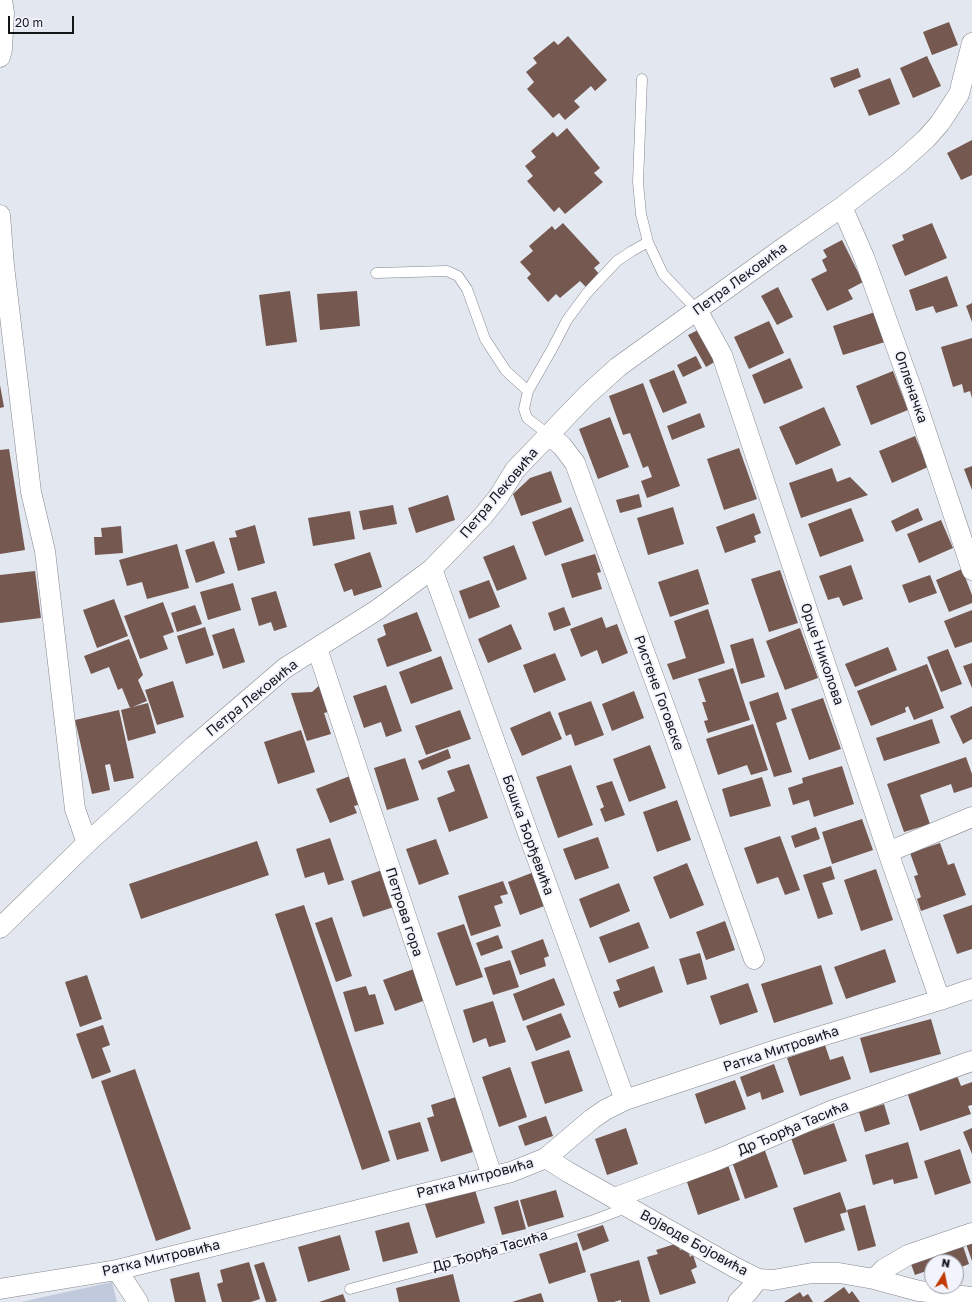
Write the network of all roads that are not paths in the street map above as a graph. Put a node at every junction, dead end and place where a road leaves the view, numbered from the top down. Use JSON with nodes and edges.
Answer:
{"nodes":[{"id":1,"x":2,"y":0,"type":"edge"},
{"id":2,"x":972,"y":43,"type":"edge"},
{"id":3,"x":0,"y":56,"type":"edge"},
{"id":4,"x":642,"y":79,"type":"dead end"},
{"id":5,"x":965,"y":98,"type":"edge"},
{"id":6,"x":842,"y":207,"type":"junction"},
{"id":7,"x":0,"y":215,"type":"edge"},
{"id":8,"x":648,"y":242,"type":"junction"},
{"id":9,"x":376,"y":273,"type":"dead end"},
{"id":10,"x":697,"y":310,"type":"junction"},
{"id":11,"x":528,"y":391,"type":"junction"},
{"id":12,"x":548,"y":435,"type":"junction"},
{"id":13,"x":432,"y":569,"type":"junction"},
{"id":14,"x":972,"y":570,"type":"edge"},
{"id":15,"x":317,"y":648,"type":"junction"},
{"id":16,"x":972,"y":817,"type":"edge"},
{"id":17,"x":87,"y":843,"type":"junction"},
{"id":18,"x":888,"y":852,"type":"junction"},
{"id":19,"x":0,"y":928,"type":"edge"},
{"id":20,"x":754,"y":959,"type":"dead end"},
{"id":21,"x":972,"y":989,"type":"edge"},
{"id":22,"x":940,"y":1000,"type":"junction"},
{"id":23,"x":972,"y":1061,"type":"edge"},
{"id":24,"x":625,"y":1100,"type":"junction"},
{"id":25,"x":546,"y":1158,"type":"junction"},
{"id":26,"x":492,"y":1176,"type":"junction"},
{"id":27,"x":621,"y":1202,"type":"junction"},
{"id":28,"x":972,"y":1233,"type":"edge"},
{"id":29,"x":117,"y":1270,"type":"junction"},
{"id":30,"x":758,"y":1279,"type":"junction"},
{"id":31,"x":874,"y":1279,"type":"junction"},
{"id":32,"x":0,"y":1289,"type":"edge"},
{"id":33,"x":350,"y":1289,"type":"dead end"},
{"id":34,"x":915,"y":1297,"type":"edge"},
{"id":35,"x":972,"y":1297,"type":"edge"},
{"id":36,"x":138,"y":1302,"type":"edge"},
{"id":37,"x":738,"y":1302,"type":"edge"}],
"edges":[{"from":1,"to":3,"type":"street"},
{"from":2,"to":5,"type":"street","name":"Петра Лековића"},
{"from":4,"to":8,"type":"lane"},
{"from":5,"to":6,"type":"street","name":"Петра Лековића"},
{"from":6,"to":10,"type":"street","name":"Петра Лековића"},
{"from":6,"to":14,"type":"street","name":"Опленачка"},
{"from":7,"to":17,"type":"street"},
{"from":8,"to":10,"type":"lane"},
{"from":8,"to":11,"type":"lane"},
{"from":9,"to":11,"type":"lane"},
{"from":10,"to":12,"type":"street","name":"Петра Лековића"},
{"from":10,"to":18,"type":"street","name":"Орце Николова"},
{"from":11,"to":12,"type":"lane"},
{"from":12,"to":13,"type":"street","name":"Петра Лековића"},
{"from":12,"to":20,"type":"street","name":"Ристене Гоговске"},
{"from":13,"to":15,"type":"street","name":"Петра Лековића"},
{"from":13,"to":24,"type":"street","name":"Бошка Ђорђевића"},
{"from":15,"to":17,"type":"street","name":"Петра Лековића"},
{"from":15,"to":26,"type":"street","name":"Петрова гора"},
{"from":16,"to":18,"type":"street"},
{"from":17,"to":19,"type":"street","name":"Петра Лековића"},
{"from":18,"to":22,"type":"street","name":"Орце Николова"},
{"from":21,"to":22,"type":"street","name":"Ратка Митровића"},
{"from":22,"to":24,"type":"street","name":"Ратка Митровића"},
{"from":23,"to":27,"type":"street","name":"Др Ђорђа Тасића"},
{"from":24,"to":25,"type":"street","name":"Ратка Митровића"},
{"from":25,"to":26,"type":"street","name":"Ратка Митровића"},
{"from":25,"to":27,"type":"street","name":"Војводе Бојовића"},
{"from":26,"to":29,"type":"street","name":"Ратка Митровића"},
{"from":27,"to":30,"type":"street","name":"Војводе Бојовића"},
{"from":27,"to":33,"type":"lane","name":"Др Ђорђа Тасића"},
{"from":28,"to":31,"type":"street"},
{"from":29,"to":32,"type":"street","name":"Ратка Митровића"},
{"from":29,"to":36,"type":"street"},
{"from":30,"to":31,"type":"street","name":"Војводе Бојовића"},
{"from":30,"to":37,"type":"street"},
{"from":31,"to":34,"type":"street","name":"Војводе Бојовића"},
{"from":34,"to":35,"type":"street","name":"Војводе Бојовића"}]}
